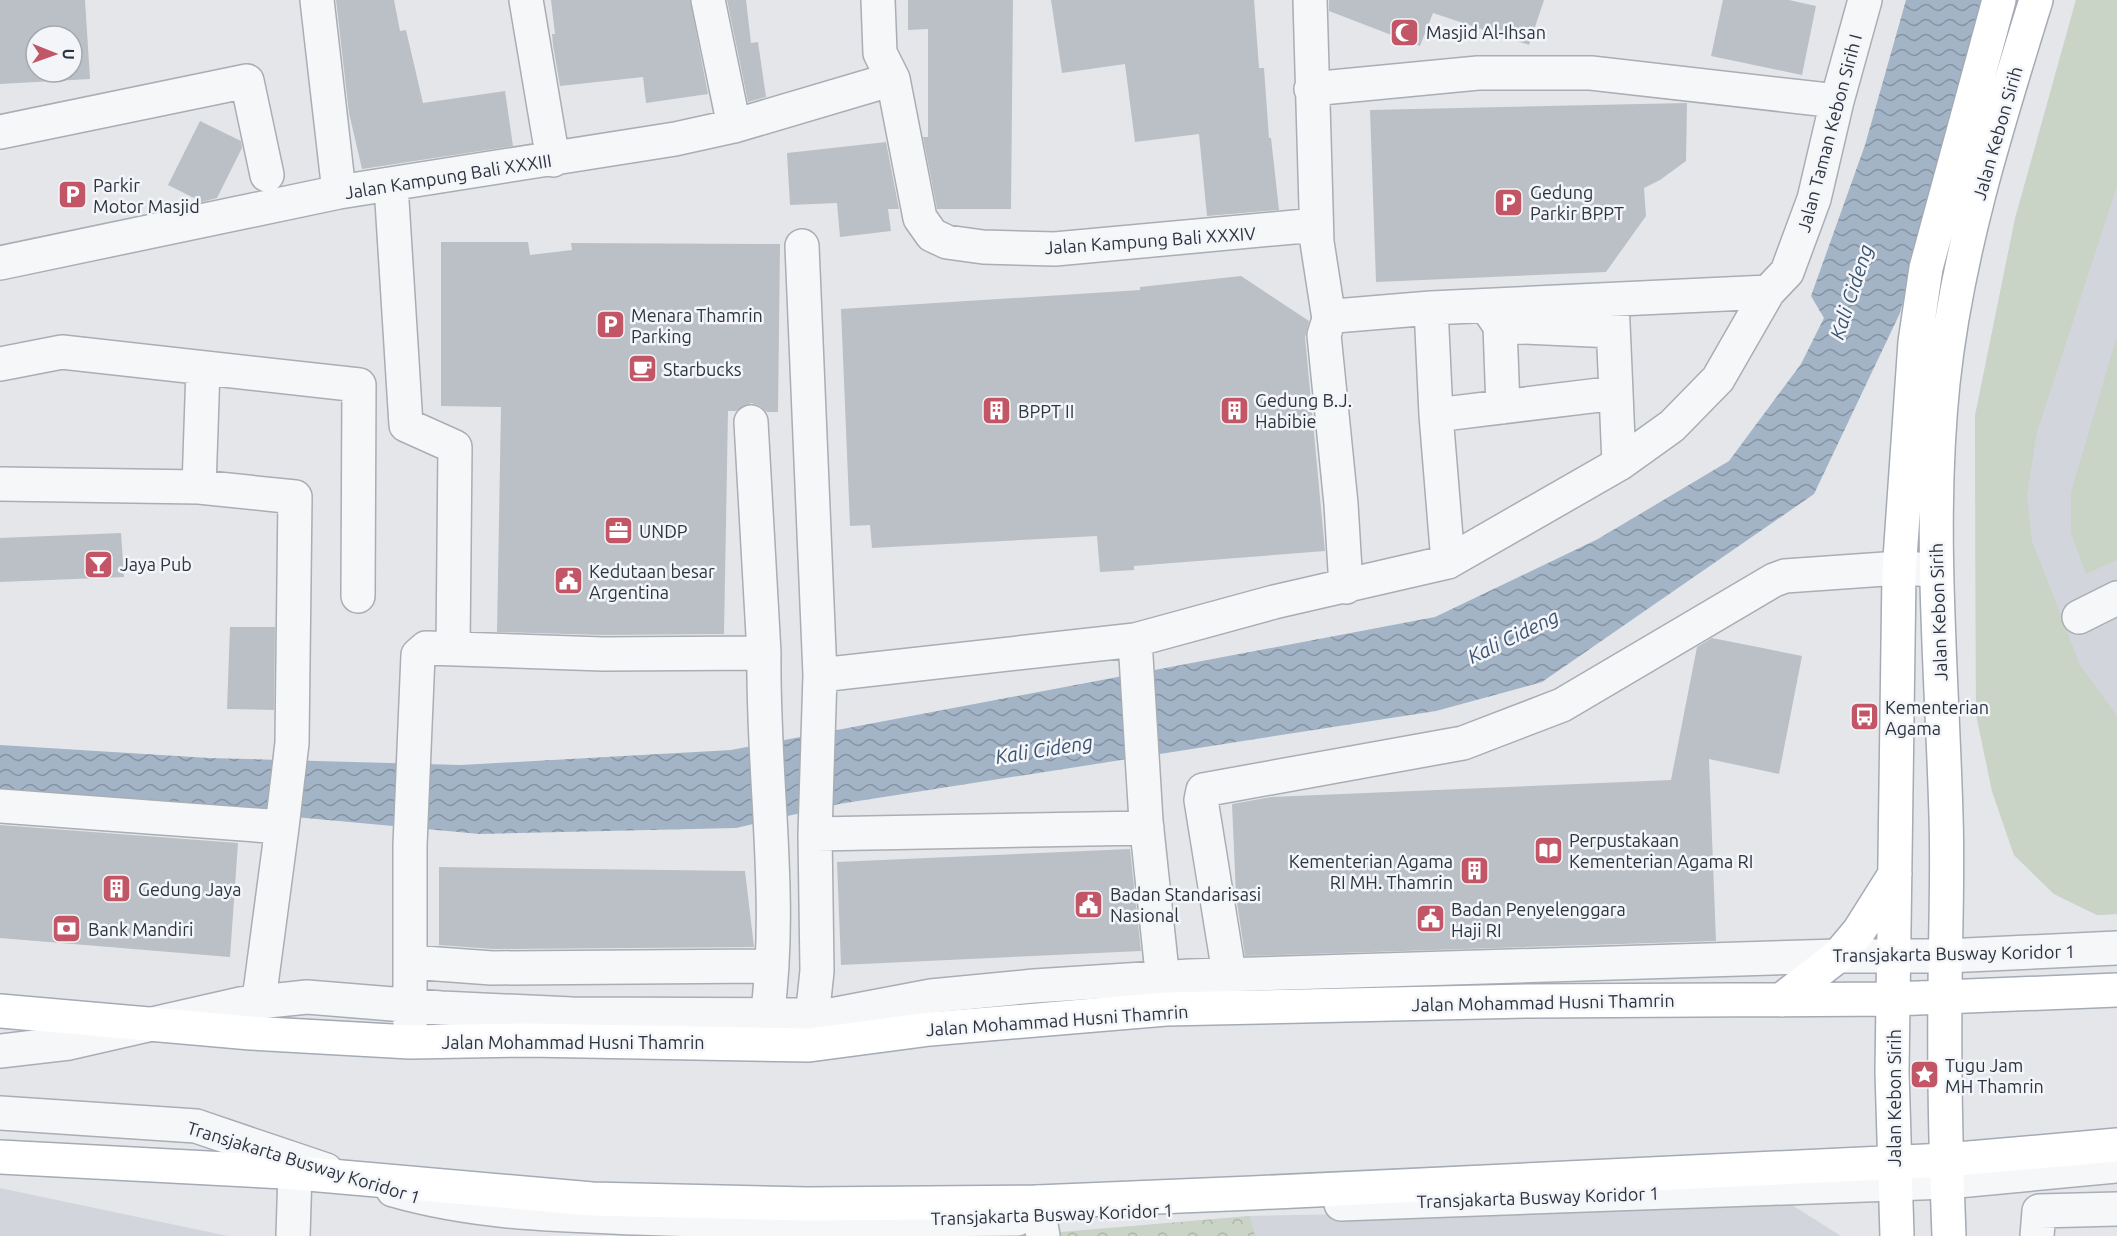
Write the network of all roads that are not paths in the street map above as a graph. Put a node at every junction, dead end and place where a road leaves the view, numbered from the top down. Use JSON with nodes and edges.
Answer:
{"nodes":[{"id":1,"x":317,"y":0,"type":"edge"},
{"id":2,"x":526,"y":0,"type":"edge"},
{"id":3,"x":708,"y":0,"type":"edge"},
{"id":4,"x":878,"y":0,"type":"edge"},
{"id":5,"x":1310,"y":0,"type":"edge"},
{"id":6,"x":1865,"y":0,"type":"edge"},
{"id":7,"x":1999,"y":0,"type":"edge"},
{"id":8,"x":2036,"y":0,"type":"edge"},
{"id":9,"x":893,"y":79,"type":"junction"},
{"id":10,"x":1311,"y":89,"type":"junction"},
{"id":11,"x":1837,"y":101,"type":"junction"},
{"id":12,"x":734,"y":126,"type":"junction"},
{"id":13,"x":0,"y":132,"type":"edge"},
{"id":14,"x":554,"y":160,"type":"junction"},
{"id":15,"x":267,"y":175,"type":"dead end"},
{"id":16,"x":391,"y":185,"type":"junction"},
{"id":17,"x":339,"y":192,"type":"junction"},
{"id":18,"x":1316,"y":225,"type":"junction"},
{"id":19,"x":802,"y":246,"type":"dead end"},
{"id":20,"x":0,"y":263,"type":"edge"},
{"id":21,"x":1768,"y":292,"type":"junction"},
{"id":22,"x":1431,"y":308,"type":"junction"},
{"id":23,"x":1493,"y":316,"type":"junction"},
{"id":24,"x":1613,"y":316,"type":"junction"},
{"id":25,"x":1329,"y":319,"type":"junction"},
{"id":26,"x":0,"y":364,"type":"edge"},
{"id":27,"x":203,"y":369,"type":"junction"},
{"id":28,"x":1616,"y":393,"type":"junction"},
{"id":29,"x":1503,"y":407,"type":"junction"},
{"id":30,"x":1436,"y":415,"type":"junction"},
{"id":31,"x":752,"y":422,"type":"dead end"},
{"id":32,"x":1619,"y":464,"type":"junction"},
{"id":33,"x":0,"y":484,"type":"edge"},
{"id":34,"x":199,"y":487,"type":"junction"},
{"id":35,"x":1448,"y":562,"type":"junction"},
{"id":36,"x":1899,"y":568,"type":"junction"},
{"id":37,"x":1936,"y":570,"type":"junction"},
{"id":38,"x":1346,"y":587,"type":"junction"},
{"id":39,"x":358,"y":596,"type":"dead end"},
{"id":40,"x":2117,"y":598,"type":"edge"},
{"id":41,"x":2079,"y":617,"type":"dead end"},
{"id":42,"x":1135,"y":643,"type":"junction"},
{"id":43,"x":453,"y":648,"type":"junction"},
{"id":44,"x":764,"y":653,"type":"junction"},
{"id":45,"x":820,"y":677,"type":"junction"},
{"id":46,"x":0,"y":806,"type":"edge"},
{"id":47,"x":1146,"y":825,"type":"junction"},
{"id":48,"x":282,"y":826,"type":"junction"},
{"id":49,"x":815,"y":832,"type":"junction"},
{"id":50,"x":1895,"y":874,"type":"junction"},
{"id":51,"x":2117,"y":948,"type":"edge"},
{"id":52,"x":1838,"y":956,"type":"junction"},
{"id":53,"x":1945,"y":956,"type":"junction"},
{"id":54,"x":1894,"y":957,"type":"junction"},
{"id":55,"x":410,"y":962,"type":"junction"},
{"id":56,"x":772,"y":966,"type":"junction"},
{"id":57,"x":1230,"y":975,"type":"junction"},
{"id":58,"x":2117,"y":990,"type":"edge"},
{"id":59,"x":1164,"y":994,"type":"junction"},
{"id":60,"x":1944,"y":998,"type":"junction"},
{"id":61,"x":1894,"y":999,"type":"junction"},
{"id":62,"x":1781,"y":1000,"type":"junction"},
{"id":63,"x":257,"y":1002,"type":"junction"},
{"id":64,"x":410,"y":1006,"type":"junction"},
{"id":65,"x":1235,"y":1008,"type":"junction"},
{"id":66,"x":0,"y":1011,"type":"edge"},
{"id":67,"x":150,"y":1024,"type":"junction"},
{"id":68,"x":765,"y":1030,"type":"junction"},
{"id":69,"x":811,"y":1030,"type":"junction"},
{"id":70,"x":251,"y":1033,"type":"junction"},
{"id":71,"x":410,"y":1042,"type":"junction"},
{"id":72,"x":0,"y":1051,"type":"edge"},
{"id":73,"x":0,"y":1113,"type":"edge"},
{"id":74,"x":2117,"y":1145,"type":"edge"},
{"id":75,"x":0,"y":1157,"type":"edge"},
{"id":76,"x":2117,"y":1166,"type":"edge"},
{"id":77,"x":1946,"y":1171,"type":"junction"},
{"id":78,"x":295,"y":1172,"type":"junction"},
{"id":79,"x":1894,"y":1173,"type":"junction"},
{"id":80,"x":346,"y":1177,"type":"junction"},
{"id":81,"x":2117,"y":1209,"type":"edge"},
{"id":82,"x":1039,"y":1218,"type":"edge"},
{"id":83,"x":293,"y":1236,"type":"edge"},
{"id":84,"x":1897,"y":1236,"type":"edge"},
{"id":85,"x":1949,"y":1236,"type":"edge"},
{"id":86,"x":2037,"y":1236,"type":"edge"}],
"edges":[{"from":1,"to":17,"type":"street"},
{"from":2,"to":14,"type":"street"},
{"from":3,"to":12,"type":"street"},
{"from":4,"to":9,"type":"street","name":"Jalan Kampung Bali XXXIV"},
{"from":5,"to":10,"type":"street"},
{"from":6,"to":11,"type":"street","name":"Jalan Taman Kebon Sirih I"},
{"from":7,"to":36,"type":"main road","name":"Jalan Kebon Sirih"},
{"from":8,"to":37,"type":"main road","name":"Jalan Kebon Sirih"},
{"from":9,"to":12,"type":"street","name":"Jalan Kampung Bali XXXIII"},
{"from":9,"to":18,"type":"street","name":"Jalan Kampung Bali XXXIV"},
{"from":10,"to":11,"type":"street"},
{"from":10,"to":18,"type":"street"},
{"from":11,"to":21,"type":"street","name":"Jalan Taman Kebon Sirih I"},
{"from":12,"to":14,"type":"street","name":"Jalan Kampung Bali XXXIII"},
{"from":13,"to":15,"type":"street"},
{"from":14,"to":16,"type":"street","name":"Jalan Kampung Bali XXXIII"},
{"from":16,"to":17,"type":"street","name":"Jalan Kampung Bali XXXIII"},
{"from":16,"to":43,"type":"street"},
{"from":17,"to":20,"type":"street","name":"Jalan Kampung Bali XXXIII"},
{"from":18,"to":25,"type":"street"},
{"from":19,"to":45,"type":"street"},
{"from":21,"to":24,"type":"street"},
{"from":21,"to":32,"type":"street","name":"Jalan Taman Kebon Sirih I"},
{"from":22,"to":23,"type":"street"},
{"from":22,"to":25,"type":"street"},
{"from":22,"to":30,"type":"street"},
{"from":23,"to":24,"type":"street"},
{"from":23,"to":29,"type":"street"},
{"from":24,"to":28,"type":"street"},
{"from":25,"to":38,"type":"street"},
{"from":26,"to":27,"type":"street"},
{"from":27,"to":34,"type":"street"},
{"from":27,"to":39,"type":"street"},
{"from":28,"to":29,"type":"street"},
{"from":28,"to":32,"type":"street"},
{"from":29,"to":30,"type":"street"},
{"from":30,"to":35,"type":"street"},
{"from":31,"to":44,"type":"street"},
{"from":32,"to":35,"type":"street","name":"Jalan Taman Kebon Sirih I"},
{"from":33,"to":34,"type":"street"},
{"from":34,"to":48,"type":"street"},
{"from":35,"to":38,"type":"street","name":"Jalan Taman Kebon Sirih I"},
{"from":36,"to":37,"type":"street"},
{"from":36,"to":50,"type":"main road","name":"Jalan Kebon Sirih"},
{"from":36,"to":57,"type":"street"},
{"from":37,"to":53,"type":"main road","name":"Jalan Kebon Sirih"},
{"from":38,"to":42,"type":"street","name":"Jalan Taman Kebon Sirih I"},
{"from":40,"to":41,"type":"street"},
{"from":42,"to":45,"type":"street","name":"Jalan Taman Kebon Sirih I"},
{"from":42,"to":47,"type":"street"},
{"from":43,"to":44,"type":"street"},
{"from":43,"to":55,"type":"street"},
{"from":44,"to":56,"type":"street"},
{"from":45,"to":49,"type":"street"},
{"from":46,"to":48,"type":"street"},
{"from":47,"to":49,"type":"street"},
{"from":47,"to":59,"type":"street"},
{"from":48,"to":63,"type":"street"},
{"from":49,"to":69,"type":"street"},
{"from":50,"to":52,"type":"main road"},
{"from":50,"to":54,"type":"main road","name":"Jalan Kebon Sirih"},
{"from":51,"to":53,"type":"street","name":"Transjakarta Busway Koridor 1"},
{"from":52,"to":54,"type":"street","name":"Transjakarta Busway Koridor 1"},
{"from":52,"to":57,"type":"street","name":"Transjakarta Busway Koridor 1"},
{"from":52,"to":62,"type":"main road"},
{"from":53,"to":54,"type":"street","name":"Transjakarta Busway Koridor 1"},
{"from":53,"to":60,"type":"main road","name":"Jalan Kebon Sirih"},
{"from":54,"to":61,"type":"main road","name":"Jalan Kebon Sirih"},
{"from":55,"to":56,"type":"street"},
{"from":55,"to":64,"type":"street"},
{"from":56,"to":68,"type":"street"},
{"from":57,"to":59,"type":"street","name":"Transjakarta Busway Koridor 1"},
{"from":57,"to":65,"type":"street"},
{"from":58,"to":60,"type":"main road","name":"Jalan Mohammad Husni Thamrin"},
{"from":59,"to":65,"type":"main road","name":"Jalan Mohammad Husni Thamrin"},
{"from":59,"to":69,"type":"main road","name":"Jalan Mohammad Husni Thamrin"},
{"from":60,"to":61,"type":"main road","name":"Jalan Mohammad Husni Thamrin"},
{"from":60,"to":77,"type":"main road","name":"Jalan Kebon Sirih"},
{"from":61,"to":62,"type":"main road","name":"Jalan Mohammad Husni Thamrin"},
{"from":61,"to":79,"type":"main road","name":"Jalan Kebon Sirih"},
{"from":62,"to":65,"type":"main road","name":"Jalan Mohammad Husni Thamrin"},
{"from":63,"to":64,"type":"street"},
{"from":63,"to":67,"type":"street"},
{"from":63,"to":70,"type":"street"},
{"from":64,"to":68,"type":"street"},
{"from":64,"to":71,"type":"street"},
{"from":66,"to":67,"type":"main road","name":"Jalan Mohammad Husni Thamrin"},
{"from":67,"to":70,"type":"main road","name":"Jalan Mohammad Husni Thamrin"},
{"from":67,"to":72,"type":"street"},
{"from":68,"to":69,"type":"main road","name":"Jalan Mohammad Husni Thamrin"},
{"from":68,"to":71,"type":"main road","name":"Jalan Mohammad Husni Thamrin"},
{"from":70,"to":71,"type":"main road","name":"Jalan Mohammad Husni Thamrin"},
{"from":73,"to":80,"type":"street","name":"Transjakarta Busway Koridor 1"},
{"from":74,"to":77,"type":"main road"},
{"from":75,"to":78,"type":"main road"},
{"from":76,"to":77,"type":"street"},
{"from":77,"to":79,"type":"main road"},
{"from":77,"to":85,"type":"main road","name":"Jalan Kebon Sirih"},
{"from":78,"to":80,"type":"main road"},
{"from":78,"to":83,"type":"street"},
{"from":79,"to":82,"type":"main road"},
{"from":79,"to":84,"type":"main road","name":"Jalan Kebon Sirih"},
{"from":80,"to":82,"type":"main road"},
{"from":81,"to":86,"type":"street"}]}
